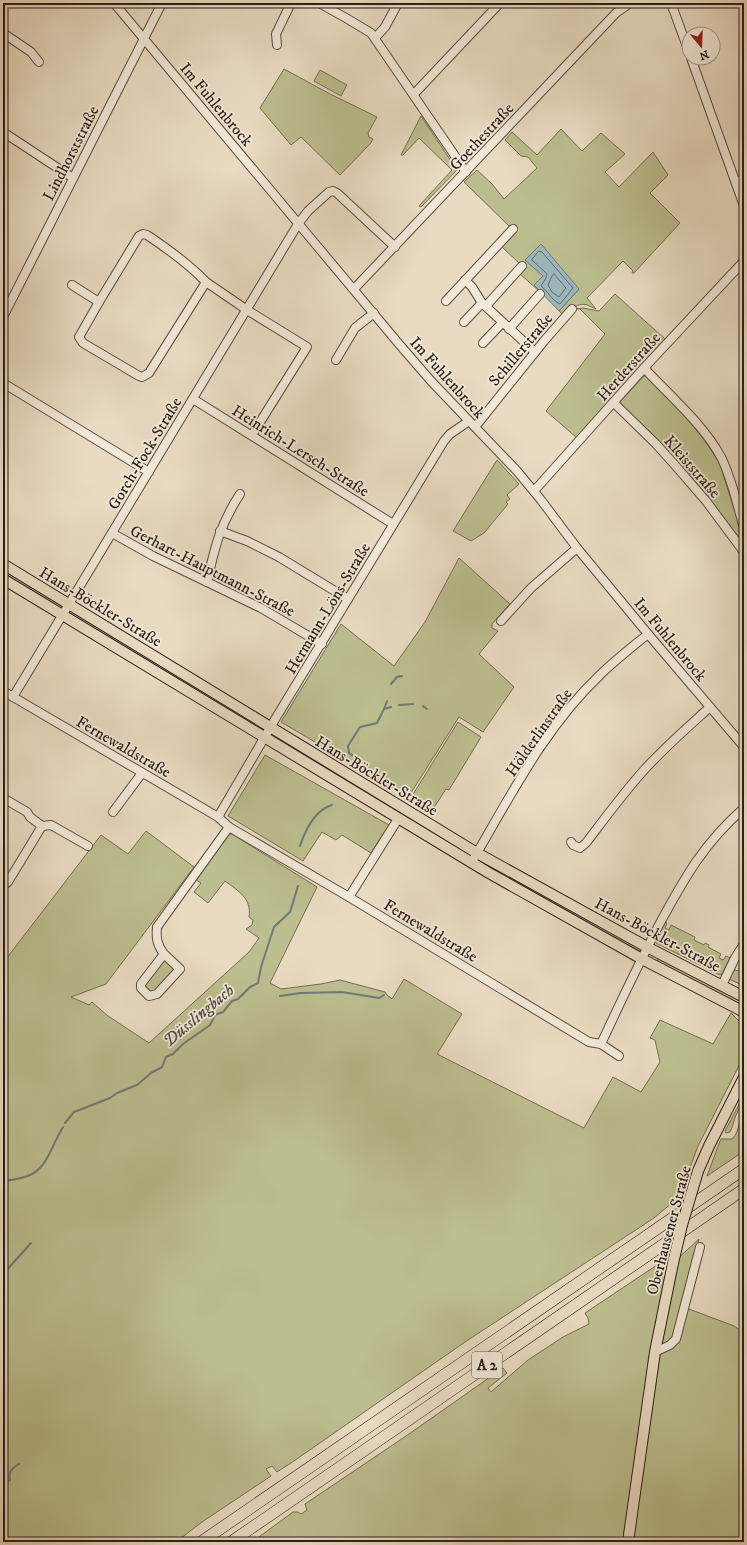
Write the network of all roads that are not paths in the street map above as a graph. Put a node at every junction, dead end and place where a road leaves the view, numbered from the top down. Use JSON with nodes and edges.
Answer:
{"nodes":[{"id":1,"x":114,"y":3,"type":"edge"},
{"id":2,"x":162,"y":3,"type":"edge"},
{"id":3,"x":291,"y":3,"type":"edge"},
{"id":4,"x":319,"y":3,"type":"edge"},
{"id":5,"x":398,"y":3,"type":"edge"},
{"id":6,"x":500,"y":3,"type":"edge"},
{"id":7,"x":630,"y":3,"type":"edge"},
{"id":8,"x":671,"y":3,"type":"edge"},
{"id":9,"x":681,"y":30,"type":"edge"},
{"id":10,"x":3,"y":33,"type":"edge"},
{"id":11,"x":144,"y":38,"type":"junction"},
{"id":12,"x":375,"y":38,"type":"junction"},
{"id":13,"x":276,"y":45,"type":"dead end"},
{"id":14,"x":39,"y":62,"type":"dead end"},
{"id":15,"x":694,"y":66,"type":"edge"},
{"id":16,"x":414,"y":94,"type":"junction"},
{"id":17,"x":3,"y":132,"type":"edge"},
{"id":18,"x":466,"y":172,"type":"junction"},
{"id":19,"x":73,"y":178,"type":"junction"},
{"id":20,"x":744,"y":178,"type":"edge"},
{"id":21,"x":736,"y":184,"type":"junction"},
{"id":22,"x":744,"y":206,"type":"edge"},
{"id":23,"x":298,"y":224,"type":"junction"},
{"id":24,"x":513,"y":229,"type":"dead end"},
{"id":25,"x":395,"y":247,"type":"junction"},
{"id":26,"x":744,"y":261,"type":"edge"},
{"id":27,"x":522,"y":266,"type":"dead end"},
{"id":28,"x":465,"y":280,"type":"junction"},
{"id":29,"x":206,"y":282,"type":"junction"},
{"id":30,"x":72,"y":285,"type":"dead end"},
{"id":31,"x":354,"y":289,"type":"junction"},
{"id":32,"x":540,"y":294,"type":"dead end"},
{"id":33,"x":446,"y":301,"type":"dead end"},
{"id":34,"x":99,"y":302,"type":"junction"},
{"id":35,"x":484,"y":304,"type":"junction"},
{"id":36,"x":572,"y":309,"type":"dead end"},
{"id":37,"x":247,"y":310,"type":"junction"},
{"id":38,"x":374,"y":313,"type":"junction"},
{"id":39,"x":3,"y":317,"type":"edge"},
{"id":40,"x":464,"y":322,"type":"dead end"},
{"id":41,"x":502,"y":323,"type":"junction"},
{"id":42,"x":509,"y":329,"type":"junction"},
{"id":43,"x":483,"y":343,"type":"dead end"},
{"id":44,"x":535,"y":352,"type":"junction"},
{"id":45,"x":336,"y":360,"type":"dead end"},
{"id":46,"x":644,"y":368,"type":"junction"},
{"id":47,"x":3,"y":383,"type":"edge"},
{"id":48,"x":193,"y":399,"type":"junction"},
{"id":49,"x":614,"y":403,"type":"junction"},
{"id":50,"x":472,"y":424,"type":"junction"},
{"id":51,"x":252,"y":435,"type":"junction"},
{"id":52,"x":149,"y":472,"type":"junction"},
{"id":53,"x":534,"y":491,"type":"junction"},
{"id":54,"x":240,"y":494,"type":"dead end"},
{"id":55,"x":393,"y":524,"type":"junction"},
{"id":56,"x":744,"y":528,"type":"edge"},
{"id":57,"x":220,"y":531,"type":"junction"},
{"id":58,"x":112,"y":533,"type":"junction"},
{"id":59,"x":577,"y":548,"type":"junction"},
{"id":60,"x":744,"y":552,"type":"edge"},
{"id":61,"x":3,"y":564,"type":"edge"},
{"id":62,"x":3,"y":579,"type":"edge"},
{"id":63,"x":207,"y":582,"type":"junction"},
{"id":64,"x":348,"y":599,"type":"junction"},
{"id":65,"x":69,"y":604,"type":"junction"},
{"id":66,"x":62,"y":615,"type":"junction"},
{"id":67,"x":501,"y":621,"type":"dead end"},
{"id":68,"x":648,"y":634,"type":"junction"},
{"id":69,"x":322,"y":644,"type":"junction"},
{"id":70,"x":3,"y":691,"type":"edge"},
{"id":71,"x":13,"y":697,"type":"junction"},
{"id":72,"x":710,"y":708,"type":"junction"},
{"id":73,"x":270,"y":727,"type":"junction"},
{"id":74,"x":264,"y":738,"type":"junction"},
{"id":75,"x":744,"y":747,"type":"edge"},
{"id":76,"x":142,"y":773,"type":"junction"},
{"id":77,"x":3,"y":798,"type":"edge"},
{"id":78,"x":744,"y":808,"type":"edge"},
{"id":79,"x":113,"y":812,"type":"dead end"},
{"id":80,"x":218,"y":817,"type":"junction"},
{"id":81,"x":398,"y":819,"type":"junction"},
{"id":82,"x":42,"y":826,"type":"junction"},
{"id":83,"x":229,"y":827,"type":"junction"},
{"id":84,"x":571,"y":842,"type":"dead end"},
{"id":85,"x":88,"y":846,"type":"dead end"},
{"id":86,"x":477,"y":853,"type":"junction"},
{"id":87,"x":471,"y":863,"type":"junction"},
{"id":88,"x":3,"y":886,"type":"edge"},
{"id":89,"x":349,"y":897,"type":"junction"},
{"id":90,"x":744,"y":944,"type":"edge"},
{"id":91,"x":647,"y":947,"type":"junction"},
{"id":92,"x":164,"y":954,"type":"junction"},
{"id":93,"x":642,"y":959,"type":"junction"},
{"id":94,"x":722,"y":985,"type":"junction"},
{"id":95,"x":744,"y":997,"type":"edge"},
{"id":96,"x":744,"y":1012,"type":"edge"},
{"id":97,"x":600,"y":1044,"type":"junction"},
{"id":98,"x":618,"y":1056,"type":"dead end"},
{"id":99,"x":744,"y":1077,"type":"edge"},
{"id":100,"x":744,"y":1168,"type":"edge"},
{"id":101,"x":744,"y":1189,"type":"edge"},
{"id":102,"x":700,"y":1247,"type":"dead end"},
{"id":103,"x":656,"y":1352,"type":"junction"},
{"id":104,"x":201,"y":1542,"type":"edge"},
{"id":105,"x":231,"y":1542,"type":"edge"},
{"id":106,"x":628,"y":1542,"type":"edge"}],
"edges":[{"from":1,"to":11,"type":"street","name":"Im Fuhlenbrock"},
{"from":2,"to":11,"type":"street","name":"Lindhorststraße"},
{"from":3,"to":13,"type":"street"},
{"from":4,"to":12,"type":"street"},
{"from":5,"to":12,"type":"street"},
{"from":6,"to":16,"type":"street"},
{"from":7,"to":18,"type":"street","name":"Goethestraße"},
{"from":8,"to":9,"type":"street"},
{"from":10,"to":14,"type":"street"},
{"from":11,"to":19,"type":"street","name":"Lindhorststraße"},
{"from":11,"to":23,"type":"street","name":"Im Fuhlenbrock"},
{"from":12,"to":16,"type":"street"},
{"from":15,"to":21,"type":"street"},
{"from":16,"to":18,"type":"street"},
{"from":17,"to":19,"type":"street"},
{"from":18,"to":25,"type":"street","name":"Goethestraße"},
{"from":19,"to":39,"type":"street","name":"Lindhorststraße"},
{"from":20,"to":21,"type":"street"},
{"from":21,"to":22,"type":"street"},
{"from":23,"to":25,"type":"street"},
{"from":23,"to":31,"type":"street","name":"Im Fuhlenbrock"},
{"from":23,"to":37,"type":"street","name":"Gorch-Fock-Straße"},
{"from":24,"to":28,"type":"street"},
{"from":25,"to":31,"type":"street","name":"Goethestraße"},
{"from":26,"to":46,"type":"street","name":"Herderstraße"},
{"from":27,"to":35,"type":"street"},
{"from":28,"to":33,"type":"street"},
{"from":28,"to":35,"type":"street"},
{"from":29,"to":34,"type":"street"},
{"from":29,"to":34,"type":"street"},
{"from":29,"to":37,"type":"street"},
{"from":30,"to":34,"type":"street"},
{"from":31,"to":38,"type":"street","name":"Im Fuhlenbrock"},
{"from":32,"to":42,"type":"street"},
{"from":35,"to":40,"type":"street"},
{"from":35,"to":41,"type":"street"},
{"from":36,"to":44,"type":"street","name":"Schillerstraße"},
{"from":37,"to":48,"type":"street","name":"Gorch-Fock-Straße"},
{"from":37,"to":51,"type":"street"},
{"from":38,"to":45,"type":"street"},
{"from":38,"to":50,"type":"street","name":"Im Fuhlenbrock"},
{"from":41,"to":42,"type":"street"},
{"from":41,"to":43,"type":"street"},
{"from":42,"to":44,"type":"street"},
{"from":44,"to":50,"type":"street","name":"Schillerstraße"},
{"from":46,"to":49,"type":"street","name":"Herderstraße"},
{"from":46,"to":56,"type":"street","name":"Kleiststraße"},
{"from":47,"to":52,"type":"street"},
{"from":48,"to":51,"type":"street","name":"Heinrich-Lersch-Straße"},
{"from":48,"to":52,"type":"street","name":"Gorch-Fock-Straße"},
{"from":49,"to":53,"type":"street","name":"Herderstraße"},
{"from":49,"to":60,"type":"street","name":"Kleiststraße"},
{"from":50,"to":53,"type":"street","name":"Im Fuhlenbrock"},
{"from":50,"to":55,"type":"street","name":"Hermann-Löns-Straße"},
{"from":51,"to":55,"type":"street","name":"Heinrich-Lersch-Straße"},
{"from":52,"to":58,"type":"street","name":"Gorch-Fock-Straße"},
{"from":53,"to":59,"type":"street","name":"Im Fuhlenbrock"},
{"from":54,"to":57,"type":"street"},
{"from":55,"to":64,"type":"street","name":"Hermann-Löns-Straße"},
{"from":57,"to":63,"type":"street"},
{"from":57,"to":64,"type":"street"},
{"from":58,"to":63,"type":"street","name":"Gerhart-Hauptmann-Straße"},
{"from":58,"to":65,"type":"street","name":"Gorch-Fock-Straße"},
{"from":59,"to":67,"type":"street"},
{"from":59,"to":68,"type":"street","name":"Im Fuhlenbrock"},
{"from":61,"to":65,"type":"main road","name":"Hans-Böckler-Straße"},
{"from":62,"to":66,"type":"main road","name":"Hans-Böckler-Straße"},
{"from":63,"to":69,"type":"street","name":"Gerhart-Hauptmann-Straße"},
{"from":64,"to":69,"type":"street","name":"Hermann-Löns-Straße"},
{"from":65,"to":66,"type":"street","name":"Gorch-Fock-Straße"},
{"from":65,"to":73,"type":"main road","name":"Hans-Böckler-Straße"},
{"from":66,"to":71,"type":"street","name":"Gorch-Fock-Straße"},
{"from":66,"to":74,"type":"main road","name":"Hans-Böckler-Straße"},
{"from":68,"to":72,"type":"street","name":"Im Fuhlenbrock"},
{"from":68,"to":86,"type":"street","name":"Hölderlinstraße"},
{"from":69,"to":73,"type":"street","name":"Hermann-Löns-Straße"},
{"from":70,"to":71,"type":"street","name":"Fernewaldstraße"},
{"from":71,"to":76,"type":"street","name":"Fernewaldstraße"},
{"from":72,"to":75,"type":"street","name":"Im Fuhlenbrock"},
{"from":72,"to":84,"type":"street"},
{"from":73,"to":74,"type":"street","name":"Hermann-Löns-Straße"},
{"from":73,"to":86,"type":"main road","name":"Hans-Böckler-Straße"},
{"from":74,"to":80,"type":"street","name":"Hermann-Löns-Straße"},
{"from":74,"to":81,"type":"main road","name":"Hans-Böckler-Straße"},
{"from":76,"to":79,"type":"street"},
{"from":76,"to":80,"type":"street","name":"Fernewaldstraße"},
{"from":77,"to":82,"type":"street"},
{"from":78,"to":91,"type":"street"},
{"from":80,"to":83,"type":"street","name":"Fernewaldstraße"},
{"from":81,"to":87,"type":"main road","name":"Hans-Böckler-Straße"},
{"from":81,"to":89,"type":"street","name":"Hans-Böckler-Straße"},
{"from":82,"to":85,"type":"street"},
{"from":82,"to":88,"type":"street"},
{"from":83,"to":89,"type":"street","name":"Fernewaldstraße"},
{"from":83,"to":92,"type":"street"},
{"from":86,"to":87,"type":"street","name":"Hölderlinstraße"},
{"from":86,"to":91,"type":"main road","name":"Hans-Böckler-Straße"},
{"from":87,"to":93,"type":"main road","name":"Hans-Böckler-Straße"},
{"from":89,"to":97,"type":"street","name":"Fernewaldstraße"},
{"from":90,"to":94,"type":"street"},
{"from":91,"to":93,"type":"street"},
{"from":91,"to":94,"type":"main road","name":"Hans-Böckler-Straße"},
{"from":92,"to":92,"type":"street"},
{"from":93,"to":96,"type":"main road","name":"Hans-Böckler-Straße"},
{"from":93,"to":97,"type":"street"},
{"from":94,"to":95,"type":"main road","name":"Hans-Böckler-Straße"},
{"from":97,"to":98,"type":"street","name":"Fernewaldstraße"},
{"from":99,"to":103,"type":"main road","name":"Oberhausener Straße","bridge":true},
{"from":100,"to":104,"type":"highway","number":"A 2"},
{"from":101,"to":105,"type":"highway","number":"A 2"},
{"from":102,"to":103,"type":"street"},
{"from":103,"to":106,"type":"main road","name":"Oberhausener Straße"}]}
